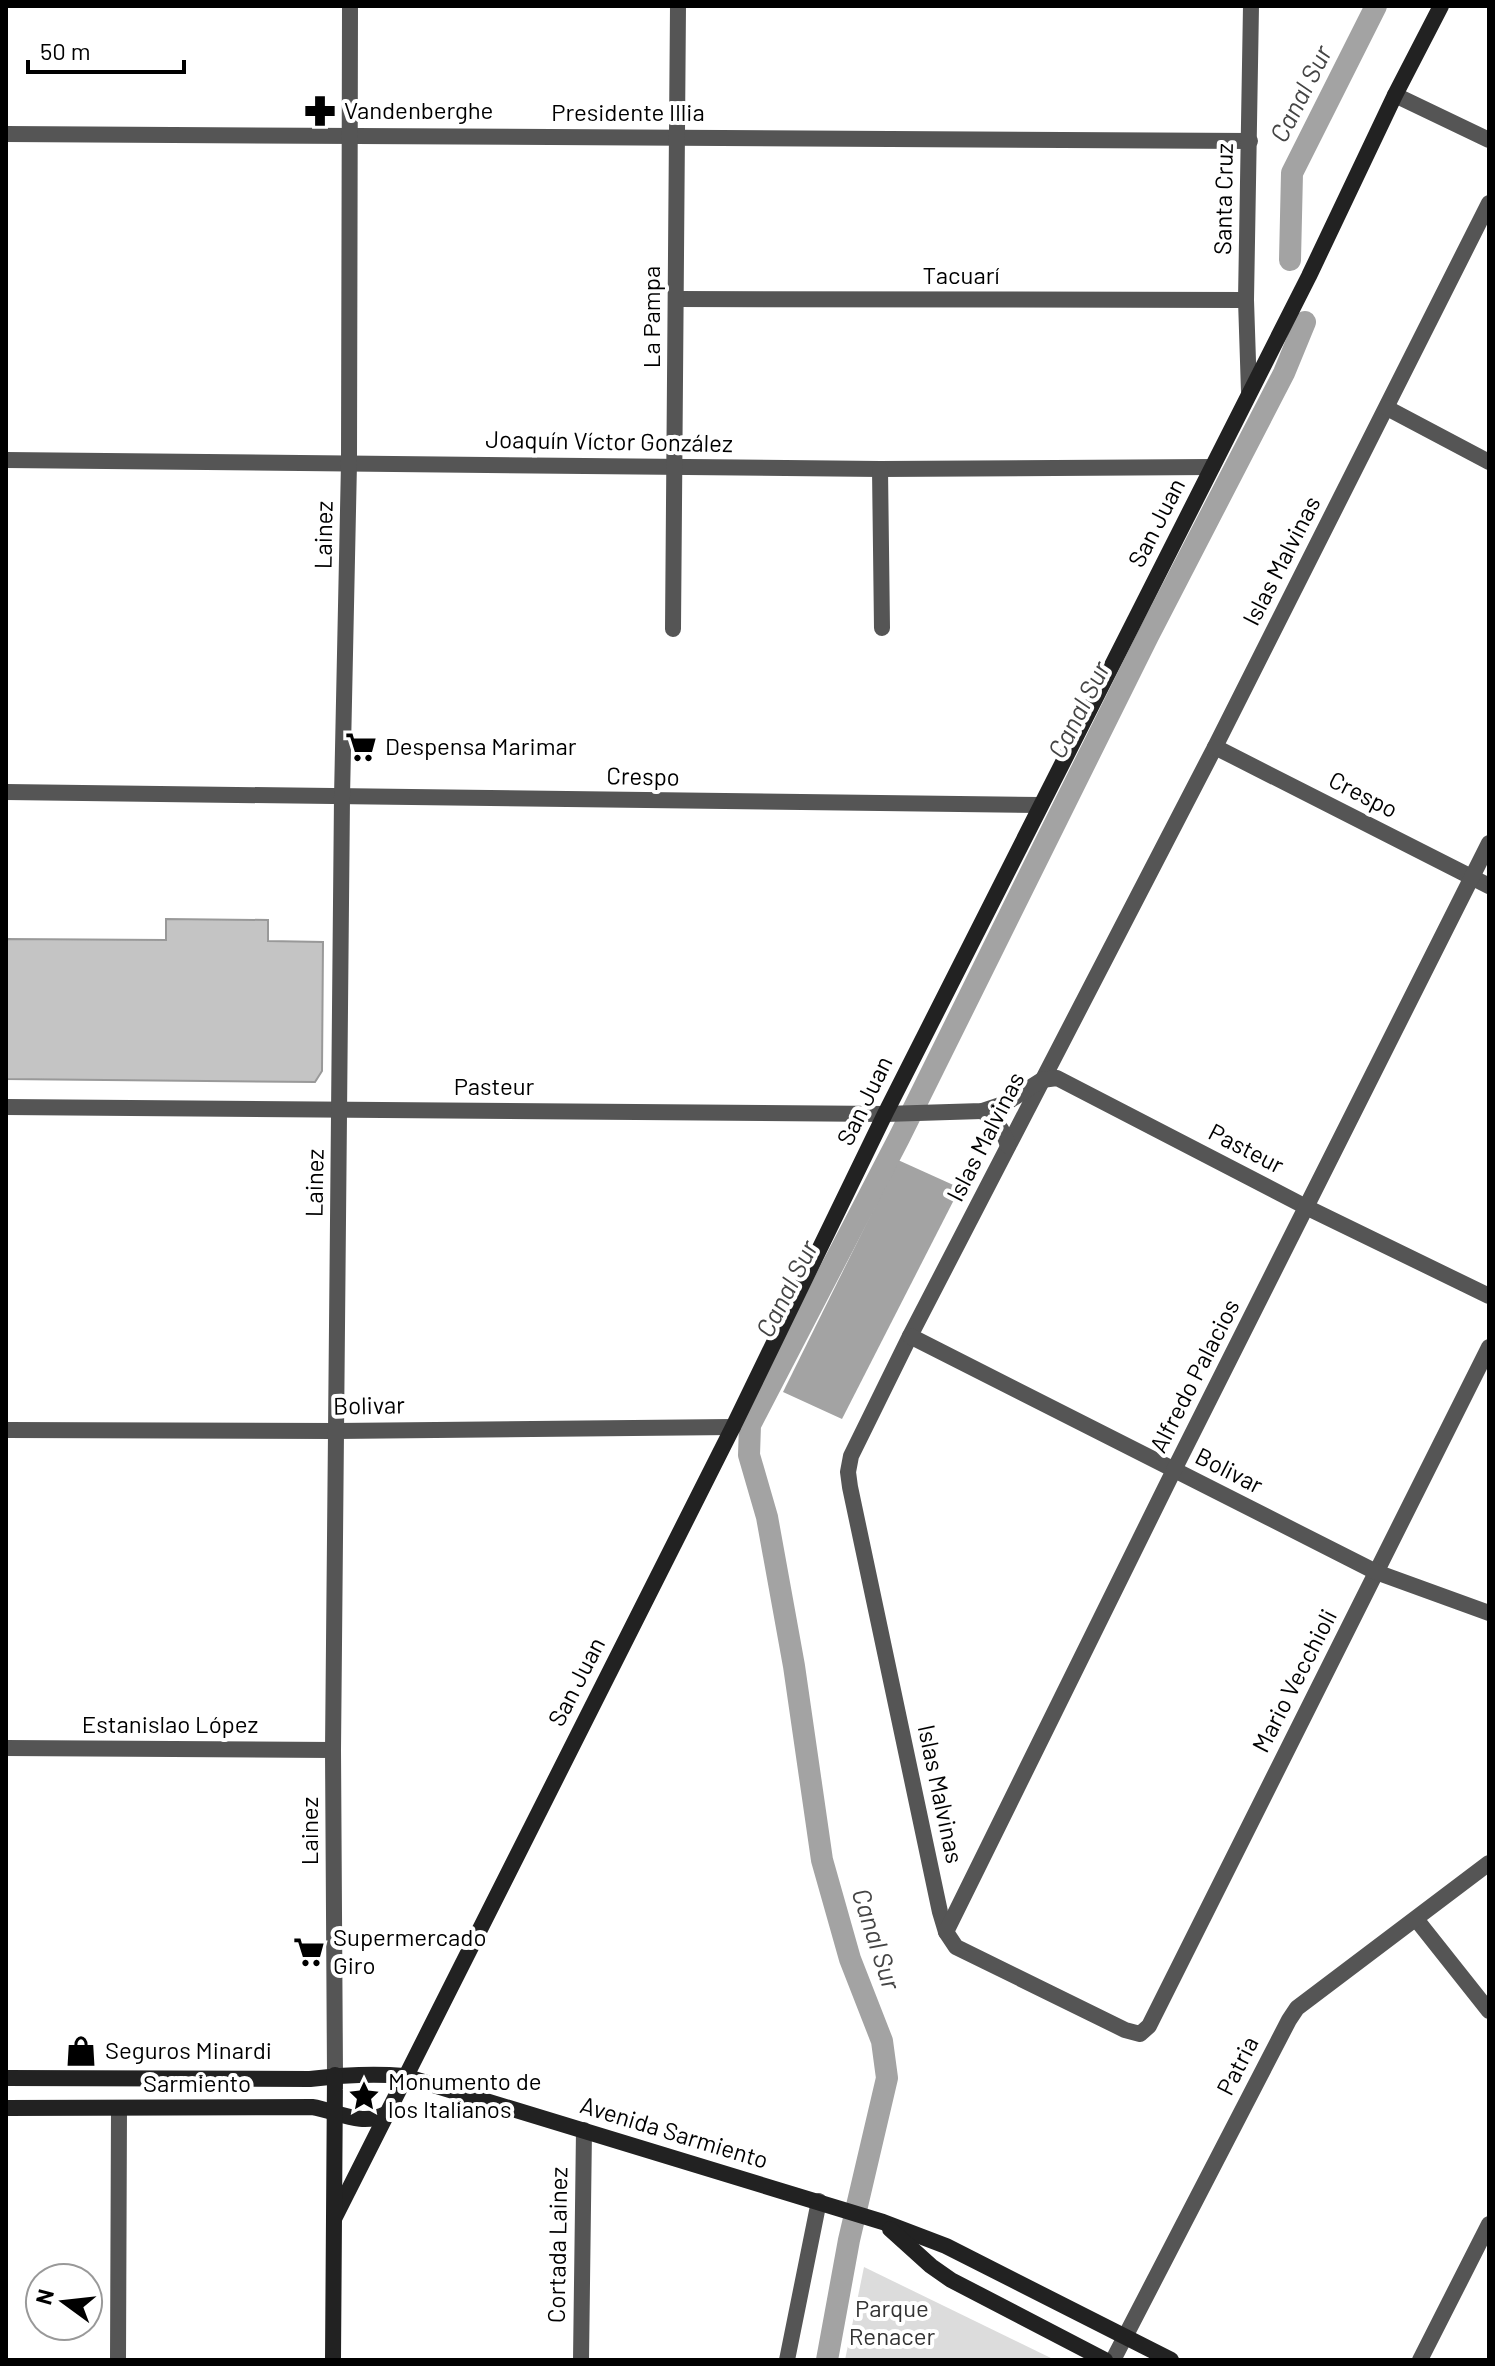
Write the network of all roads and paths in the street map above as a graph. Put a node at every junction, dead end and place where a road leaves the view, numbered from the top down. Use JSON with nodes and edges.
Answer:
{"nodes":[{"id":1,"x":350,"y":6,"type":"edge"},
{"id":2,"x":678,"y":6,"type":"edge"},
{"id":3,"x":1251,"y":6,"type":"edge"},
{"id":4,"x":1441,"y":6,"type":"edge"},
{"id":5,"x":1395,"y":95,"type":"junction"},
{"id":6,"x":6,"y":134,"type":"edge"},
{"id":7,"x":349,"y":136,"type":"junction"},
{"id":8,"x":676,"y":138,"type":"junction"},
{"id":9,"x":1489,"y":140,"type":"edge"},
{"id":10,"x":1250,"y":141,"type":"junction"},
{"id":11,"x":1489,"y":203,"type":"edge"},
{"id":12,"x":676,"y":299,"type":"junction"},
{"id":13,"x":1246,"y":300,"type":"junction"},
{"id":14,"x":1249,"y":392,"type":"junction"},
{"id":15,"x":1387,"y":408,"type":"junction"},
{"id":16,"x":6,"y":460,"type":"edge"},
{"id":17,"x":1489,"y":462,"type":"edge"},
{"id":18,"x":349,"y":463,"type":"junction"},
{"id":19,"x":675,"y":466,"type":"junction"},
{"id":20,"x":1212,"y":467,"type":"junction"},
{"id":21,"x":880,"y":469,"type":"junction"},
{"id":22,"x":882,"y":628,"type":"dead end"},
{"id":23,"x":673,"y":629,"type":"dead end"},
{"id":24,"x":1215,"y":747,"type":"junction"},
{"id":25,"x":6,"y":792,"type":"edge"},
{"id":26,"x":342,"y":797,"type":"junction"},
{"id":27,"x":1040,"y":805,"type":"junction"},
{"id":28,"x":1489,"y":843,"type":"edge"},
{"id":29,"x":1472,"y":878,"type":"junction"},
{"id":30,"x":1489,"y":886,"type":"edge"},
{"id":31,"x":1042,"y":1080,"type":"junction"},
{"id":32,"x":6,"y":1107,"type":"edge"},
{"id":33,"x":339,"y":1110,"type":"junction"},
{"id":34,"x":982,"y":1111,"type":"junction"},
{"id":35,"x":885,"y":1114,"type":"junction"},
{"id":36,"x":1008,"y":1146,"type":"junction"},
{"id":37,"x":1308,"y":1208,"type":"junction"},
{"id":38,"x":1489,"y":1296,"type":"edge"},
{"id":39,"x":910,"y":1336,"type":"junction"},
{"id":40,"x":1489,"y":1347,"type":"edge"},
{"id":41,"x":733,"y":1427,"type":"junction"},
{"id":42,"x":6,"y":1430,"type":"edge"},
{"id":43,"x":336,"y":1431,"type":"junction"},
{"id":44,"x":1174,"y":1470,"type":"junction"},
{"id":45,"x":1376,"y":1572,"type":"junction"},
{"id":46,"x":1489,"y":1613,"type":"edge"},
{"id":47,"x":6,"y":1748,"type":"edge"},
{"id":48,"x":333,"y":1750,"type":"junction"},
{"id":49,"x":1489,"y":1863,"type":"edge"},
{"id":50,"x":1416,"y":1919,"type":"junction"},
{"id":51,"x":946,"y":1932,"type":"junction"},
{"id":52,"x":1489,"y":2011,"type":"edge"},
{"id":53,"x":335,"y":2075,"type":"junction"},
{"id":54,"x":404,"y":2076,"type":"junction"},
{"id":55,"x":6,"y":2078,"type":"edge"},
{"id":56,"x":6,"y":2108,"type":"edge"},
{"id":57,"x":119,"y":2109,"type":"junction"},
{"id":58,"x":335,"y":2113,"type":"junction"},
{"id":59,"x":386,"y":2114,"type":"junction"},
{"id":60,"x":584,"y":2130,"type":"junction"},
{"id":61,"x":825,"y":2203,"type":"junction"},
{"id":62,"x":334,"y":2219,"type":"junction"},
{"id":63,"x":883,"y":2222,"type":"junction"},
{"id":64,"x":1489,"y":2224,"type":"edge"},
{"id":65,"x":1125,"y":2337,"type":"junction"},
{"id":66,"x":118,"y":2360,"type":"edge"},
{"id":67,"x":333,"y":2360,"type":"edge"},
{"id":68,"x":581,"y":2360,"type":"edge"},
{"id":69,"x":787,"y":2360,"type":"edge"},
{"id":70,"x":1105,"y":2360,"type":"edge"},
{"id":71,"x":1113,"y":2360,"type":"edge"},
{"id":72,"x":1171,"y":2360,"type":"edge"},
{"id":73,"x":1420,"y":2360,"type":"edge"}],
"edges":[{"from":1,"to":7,"type":"street","name":"Lainez"},
{"from":2,"to":8,"type":"street","name":"La Pampa"},
{"from":3,"to":10,"type":"street","name":"Santa Cruz"},
{"from":4,"to":5,"type":"street","name":"San Juan"},
{"from":5,"to":9,"type":"street"},
{"from":5,"to":14,"type":"street","name":"San Juan"},
{"from":6,"to":7,"type":"street","name":"Presidente Illia"},
{"from":7,"to":8,"type":"street","name":"Presidente Illia"},
{"from":7,"to":18,"type":"street","name":"Lainez"},
{"from":8,"to":10,"type":"street","name":"Presidente Illia"},
{"from":8,"to":12,"type":"street","name":"La Pampa"},
{"from":10,"to":13,"type":"street","name":"Santa Cruz"},
{"from":11,"to":15,"type":"street","name":"Islas Malvinas"},
{"from":12,"to":13,"type":"street","name":"Tacuarí"},
{"from":12,"to":19,"type":"street","name":"La Pampa"},
{"from":13,"to":14,"type":"street","name":"Santa Cruz"},
{"from":14,"to":20,"type":"street","name":"San Juan"},
{"from":15,"to":17,"type":"street"},
{"from":15,"to":24,"type":"street","name":"Islas Malvinas"},
{"from":16,"to":18,"type":"street","name":"Joaquín Víctor González"},
{"from":18,"to":19,"type":"street","name":"Joaquín Víctor González"},
{"from":18,"to":26,"type":"street","name":"Lainez"},
{"from":19,"to":21,"type":"street","name":"Joaquín Víctor González"},
{"from":19,"to":23,"type":"street","name":"La Pampa"},
{"from":20,"to":21,"type":"street","name":"Joaquín Víctor González"},
{"from":20,"to":27,"type":"street","name":"San Juan"},
{"from":21,"to":22,"type":"street"},
{"from":24,"to":29,"type":"street","name":"Crespo"},
{"from":24,"to":31,"type":"street","name":"Islas Malvinas"},
{"from":25,"to":26,"type":"street","name":"Crespo"},
{"from":26,"to":27,"type":"street","name":"Crespo"},
{"from":26,"to":33,"type":"street","name":"Lainez"},
{"from":27,"to":35,"type":"street","name":"San Juan"},
{"from":28,"to":29,"type":"street","name":"Alfredo Palacios"},
{"from":29,"to":30,"type":"street","name":"Crespo"},
{"from":29,"to":37,"type":"street","name":"Alfredo Palacios"},
{"from":31,"to":34,"type":"street","name":"Pasteur"},
{"from":31,"to":36,"type":"street","name":"Islas Malvinas"},
{"from":31,"to":37,"type":"street","name":"Pasteur"},
{"from":32,"to":33,"type":"street","name":"Pasteur"},
{"from":33,"to":35,"type":"street","name":"Pasteur"},
{"from":33,"to":43,"type":"street","name":"Lainez"},
{"from":34,"to":35,"type":"street","name":"Pasteur"},
{"from":34,"to":36,"type":"street"},
{"from":35,"to":41,"type":"street","name":"San Juan"},
{"from":36,"to":39,"type":"street","name":"Islas Malvinas"},
{"from":37,"to":38,"type":"street","name":"Pasteur"},
{"from":37,"to":44,"type":"street","name":"Alfredo Palacios"},
{"from":39,"to":44,"type":"street","name":"Bolivar"},
{"from":39,"to":51,"type":"street","name":"Islas Malvinas"},
{"from":40,"to":45,"type":"street","name":"Mario Vecchioli"},
{"from":41,"to":43,"type":"street","name":"Bolivar"},
{"from":41,"to":54,"type":"street","name":"San Juan"},
{"from":42,"to":43,"type":"street","name":"Bolivar"},
{"from":43,"to":48,"type":"street","name":"Lainez"},
{"from":44,"to":45,"type":"street","name":"Bolivar"},
{"from":44,"to":51,"type":"street","name":"Alfredo Palacios"},
{"from":45,"to":46,"type":"street","name":"Bolivar"},
{"from":45,"to":51,"type":"street","name":"Mario Vecchioli"},
{"from":47,"to":48,"type":"street","name":"Estanislao López"},
{"from":48,"to":53,"type":"street","name":"Lainez"},
{"from":49,"to":50,"type":"street","name":"Patria"},
{"from":50,"to":52,"type":"street"},
{"from":50,"to":65,"type":"street","name":"Patria"},
{"from":53,"to":54,"type":"street","name":"Sarmiento"},
{"from":53,"to":55,"type":"street","name":"Sarmiento"},
{"from":53,"to":58,"type":"street","name":"Lainez"},
{"from":54,"to":59,"type":"street","name":"San Juan"},
{"from":54,"to":60,"type":"street","name":"Avenida Sarmiento"},
{"from":56,"to":57,"type":"street","name":"Sarmiento"},
{"from":57,"to":58,"type":"street","name":"Sarmiento"},
{"from":57,"to":66,"type":"street"},
{"from":58,"to":59,"type":"street","name":"Sarmiento"},
{"from":58,"to":62,"type":"street","name":"Lainez"},
{"from":59,"to":62,"type":"street","name":"San Juan"},
{"from":60,"to":61,"type":"street","name":"Avenida Sarmiento"},
{"from":60,"to":68,"type":"street","name":"Cortada Lainez"},
{"from":61,"to":63,"type":"street","name":"Avenida Sarmiento"},
{"from":61,"to":69,"type":"street"},
{"from":62,"to":67,"type":"street","name":"Lainez"},
{"from":63,"to":65,"type":"street","name":"Avenida Sarmiento"},
{"from":63,"to":70,"type":"street","name":"Avenida Sarmiento"},
{"from":64,"to":73,"type":"street"},
{"from":65,"to":71,"type":"street","name":"Patria"},
{"from":65,"to":72,"type":"street","name":"Avenida Sarmiento"}]}
